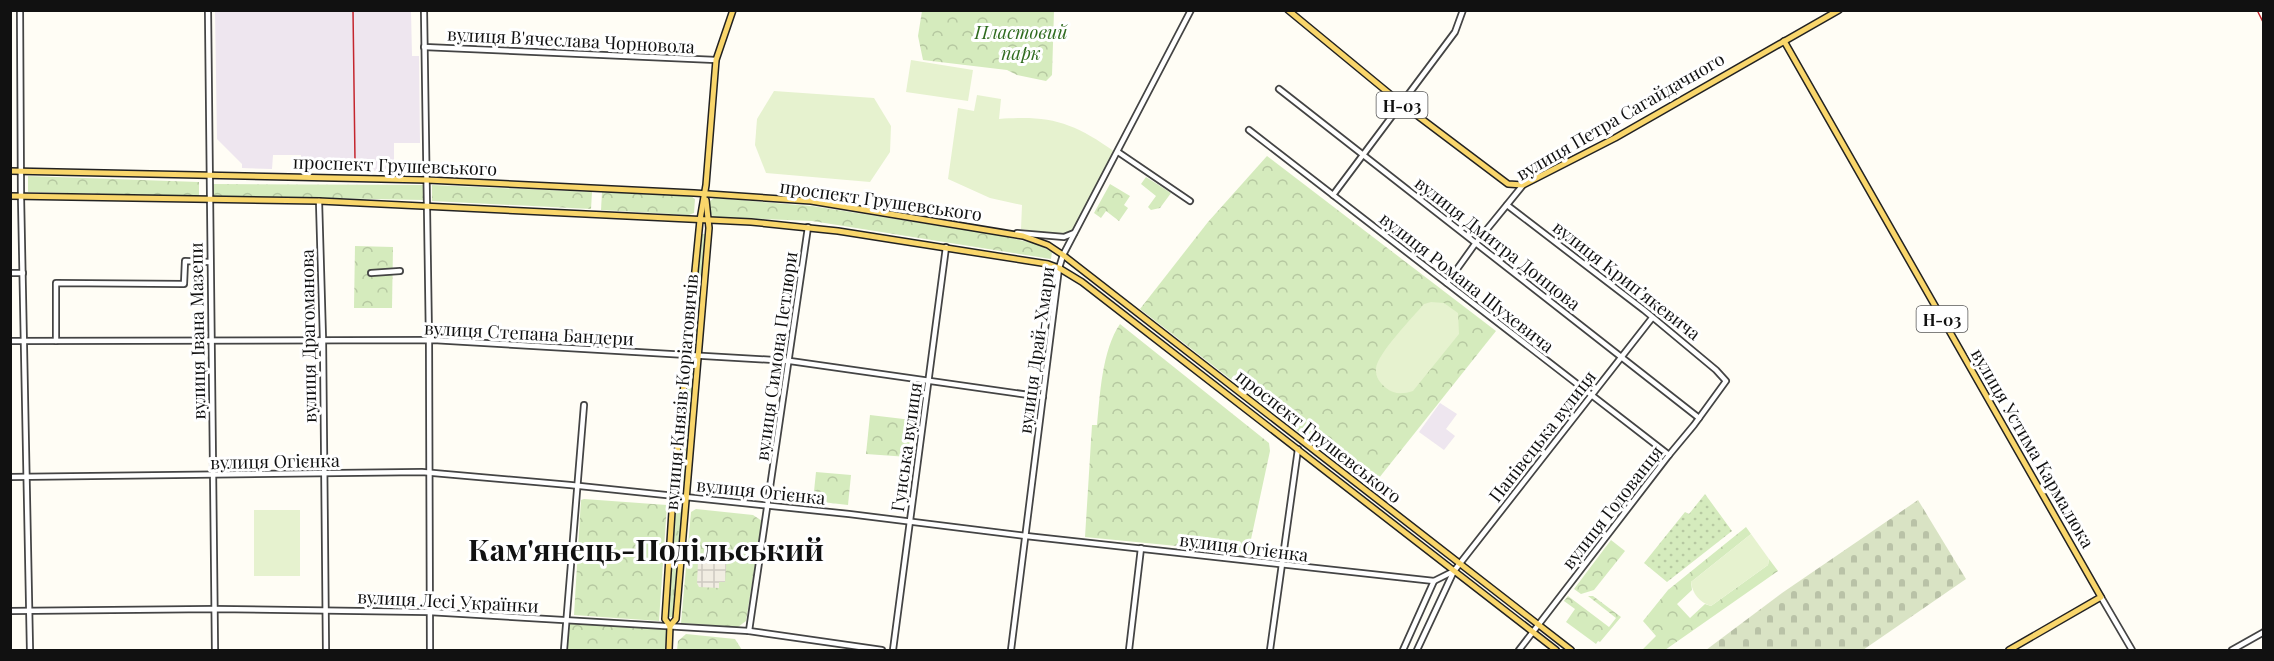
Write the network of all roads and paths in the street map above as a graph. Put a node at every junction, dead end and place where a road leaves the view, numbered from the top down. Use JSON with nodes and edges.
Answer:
{"nodes":[{"id":1,"x":20,"y":10,"type":"edge"},
{"id":2,"x":208,"y":10,"type":"edge"},
{"id":3,"x":424,"y":10,"type":"edge"},
{"id":4,"x":733,"y":10,"type":"edge"},
{"id":5,"x":1191,"y":10,"type":"edge"},
{"id":6,"x":1288,"y":10,"type":"edge"},
{"id":7,"x":1463,"y":10,"type":"edge"},
{"id":8,"x":1839,"y":10,"type":"edge"},
{"id":9,"x":1784,"y":41,"type":"junction"},
{"id":10,"x":424,"y":47,"type":"junction"},
{"id":11,"x":716,"y":60,"type":"junction"},
{"id":12,"x":1279,"y":89,"type":"dead end"},
{"id":13,"x":1402,"y":104,"type":"junction"},
{"id":14,"x":1249,"y":130,"type":"dead end"},
{"id":15,"x":1118,"y":152,"type":"junction"},
{"id":16,"x":1363,"y":153,"type":"junction"},
{"id":17,"x":10,"y":171,"type":"edge"},
{"id":18,"x":21,"y":171,"type":"junction"},
{"id":19,"x":209,"y":176,"type":"junction"},
{"id":20,"x":427,"y":180,"type":"junction"},
{"id":21,"x":1523,"y":185,"type":"junction"},
{"id":22,"x":705,"y":195,"type":"junction"},
{"id":23,"x":1333,"y":195,"type":"junction"},
{"id":24,"x":10,"y":196,"type":"edge"},
{"id":25,"x":21,"y":197,"type":"junction"},
{"id":26,"x":209,"y":201,"type":"junction"},
{"id":27,"x":319,"y":201,"type":"junction"},
{"id":28,"x":1190,"y":201,"type":"dead end"},
{"id":29,"x":1507,"y":205,"type":"junction"},
{"id":30,"x":427,"y":206,"type":"junction"},
{"id":31,"x":700,"y":220,"type":"junction"},
{"id":32,"x":710,"y":221,"type":"junction"},
{"id":33,"x":808,"y":227,"type":"junction"},
{"id":34,"x":1001,"y":232,"type":"junction"},
{"id":35,"x":1076,"y":232,"type":"junction"},
{"id":36,"x":1475,"y":243,"type":"junction"},
{"id":37,"x":946,"y":247,"type":"junction"},
{"id":38,"x":1063,"y":255,"type":"junction"},
{"id":39,"x":210,"y":262,"type":"junction"},
{"id":40,"x":1059,"y":268,"type":"junction"},
{"id":41,"x":400,"y":271,"type":"dead end"},
{"id":42,"x":10,"y":273,"type":"edge"},
{"id":43,"x":23,"y":273,"type":"junction"},
{"id":44,"x":371,"y":273,"type":"dead end"},
{"id":45,"x":1447,"y":283,"type":"junction"},
{"id":46,"x":1652,"y":318,"type":"junction"},
{"id":47,"x":322,"y":339,"type":"junction"},
{"id":48,"x":429,"y":340,"type":"junction"},
{"id":49,"x":10,"y":341,"type":"edge"},
{"id":50,"x":24,"y":341,"type":"junction"},
{"id":51,"x":56,"y":341,"type":"junction"},
{"id":52,"x":212,"y":341,"type":"junction"},
{"id":53,"x":687,"y":356,"type":"junction"},
{"id":54,"x":698,"y":356,"type":"junction"},
{"id":55,"x":1621,"y":357,"type":"junction"},
{"id":56,"x":790,"y":361,"type":"junction"},
{"id":57,"x":928,"y":381,"type":"junction"},
{"id":58,"x":1726,"y":381,"type":"joint"},
{"id":59,"x":1591,"y":395,"type":"junction"},
{"id":60,"x":1043,"y":397,"type":"junction"},
{"id":61,"x":585,"y":405,"type":"dead end"},
{"id":62,"x":1699,"y":418,"type":"junction"},
{"id":63,"x":1298,"y":449,"type":"junction"},
{"id":64,"x":1669,"y":455,"type":"junction"},
{"id":65,"x":325,"y":472,"type":"junction"},
{"id":66,"x":430,"y":473,"type":"junction"},
{"id":67,"x":213,"y":476,"type":"junction"},
{"id":68,"x":10,"y":477,"type":"edge"},
{"id":69,"x":27,"y":477,"type":"junction"},
{"id":70,"x":578,"y":486,"type":"junction"},
{"id":71,"x":674,"y":496,"type":"junction"},
{"id":72,"x":687,"y":497,"type":"junction"},
{"id":73,"x":767,"y":506,"type":"junction"},
{"id":74,"x":909,"y":520,"type":"junction"},
{"id":75,"x":1026,"y":536,"type":"junction"},
{"id":76,"x":1142,"y":549,"type":"junction"},
{"id":77,"x":1459,"y":564,"type":"junction"},
{"id":78,"x":1281,"y":565,"type":"junction"},
{"id":79,"x":1454,"y":571,"type":"junction"},
{"id":80,"x":1434,"y":581,"type":"junction"},
{"id":81,"x":2101,"y":597,"type":"junction"},
{"id":82,"x":214,"y":609,"type":"junction"},
{"id":83,"x":325,"y":610,"type":"junction"},
{"id":84,"x":10,"y":611,"type":"edge"},
{"id":85,"x":30,"y":611,"type":"junction"},
{"id":86,"x":429,"y":612,"type":"junction"},
{"id":87,"x":567,"y":621,"type":"junction"},
{"id":88,"x":670,"y":626,"type":"junction"},
{"id":89,"x":1538,"y":626,"type":"junction"},
{"id":90,"x":749,"y":631,"type":"junction"},
{"id":91,"x":1533,"y":632,"type":"junction"},
{"id":92,"x":2264,"y":632,"type":"edge"},
{"id":93,"x":30,"y":651,"type":"edge"},
{"id":94,"x":215,"y":651,"type":"edge"},
{"id":95,"x":326,"y":651,"type":"edge"},
{"id":96,"x":430,"y":651,"type":"edge"},
{"id":97,"x":564,"y":651,"type":"edge"},
{"id":98,"x":669,"y":651,"type":"edge"},
{"id":99,"x":882,"y":651,"type":"edge"},
{"id":100,"x":893,"y":651,"type":"edge"},
{"id":101,"x":1011,"y":651,"type":"edge"},
{"id":102,"x":1129,"y":651,"type":"edge"},
{"id":103,"x":1270,"y":651,"type":"edge"},
{"id":104,"x":1403,"y":651,"type":"edge"},
{"id":105,"x":1418,"y":651,"type":"edge"},
{"id":106,"x":1519,"y":651,"type":"edge"},
{"id":107,"x":1556,"y":651,"type":"edge"},
{"id":108,"x":1571,"y":651,"type":"edge"},
{"id":109,"x":2009,"y":651,"type":"edge"},
{"id":110,"x":2132,"y":651,"type":"edge"},
{"id":111,"x":2232,"y":651,"type":"edge"}],
"edges":[{"from":1,"to":18,"type":"street"},
{"from":2,"to":19,"type":"street","name":"вулиця Івана Мазепи"},
{"from":3,"to":10,"type":"street"},
{"from":4,"to":11,"type":"main road","name":"вулиця Князів Коріатовичів"},
{"from":5,"to":15,"type":"street","name":"вулиця Драй-Хмари"},
{"from":6,"to":13,"type":"main road","number":"Н-03"},
{"from":7,"to":13,"type":"street"},
{"from":8,"to":9,"type":"main road","name":"вулиця Петра Сагайдачного"},
{"from":9,"to":21,"type":"main road","name":"вулиця Петра Сагайдачного"},
{"from":9,"to":81,"type":"main road","name":"вулиця Устима Кармалюка","number":"Н-03"},
{"from":10,"to":11,"type":"street","name":"вулиця В'ячеслава Чорновола"},
{"from":10,"to":20,"type":"street"},
{"from":11,"to":22,"type":"main road","name":"вулиця Князів Коріатовичів"},
{"from":12,"to":16,"type":"street","name":"вулиця Дмитра Донцова"},
{"from":13,"to":16,"type":"street"},
{"from":13,"to":21,"type":"main road","number":"Н-03"},
{"from":14,"to":23,"type":"street","name":"вулиця Романа Шухевича"},
{"from":15,"to":28,"type":"street"},
{"from":15,"to":35,"type":"street","name":"вулиця Драй-Хмари"},
{"from":16,"to":23,"type":"street"},
{"from":16,"to":36,"type":"street","name":"вулиця Дмитра Донцова"},
{"from":17,"to":18,"type":"main road","name":"проспект Грушевського"},
{"from":18,"to":19,"type":"main road","name":"проспект Грушевського"},
{"from":18,"to":25,"type":"street"},
{"from":19,"to":20,"type":"main road","name":"проспект Грушевського"},
{"from":19,"to":26,"type":"street","name":"вулиця Івана Мазепи"},
{"from":20,"to":22,"type":"main road","name":"проспект Грушевського"},
{"from":20,"to":30,"type":"street"},
{"from":21,"to":29,"type":"street","name":"вулиця Петра Сагайдачного"},
{"from":22,"to":31,"type":"main road","name":"вулиця Князів Коріатовичів"},
{"from":22,"to":32,"type":"main road","name":"вулиця Князів Коріатовичів"},
{"from":22,"to":34,"type":"main road","name":"проспект Грушевського"},
{"from":23,"to":45,"type":"street","name":"вулиця Романа Шухевича"},
{"from":24,"to":25,"type":"main road","name":"проспект Грушевського"},
{"from":25,"to":26,"type":"main road","name":"проспект Грушевського"},
{"from":25,"to":43,"type":"street"},
{"from":26,"to":27,"type":"main road","name":"проспект Грушевського"},
{"from":26,"to":39,"type":"street","name":"вулиця Івана Мазепи"},
{"from":27,"to":30,"type":"main road","name":"проспект Грушевського"},
{"from":27,"to":47,"type":"street","name":"вулиця Драгоманова"},
{"from":29,"to":36,"type":"street","name":"вулиця Петра Сагайдачного"},
{"from":29,"to":46,"type":"street","name":"вулиця Крипʼякевича"},
{"from":30,"to":31,"type":"main road","name":"проспект Грушевського"},
{"from":30,"to":48,"type":"street"},
{"from":31,"to":32,"type":"main road","name":"проспект Грушевського"},
{"from":31,"to":53,"type":"main road","name":"вулиця Князів Коріатовичів"},
{"from":32,"to":33,"type":"main road","name":"проспект Грушевського"},
{"from":32,"to":54,"type":"main road","name":"вулиця Князів Коріатовичів"},
{"from":33,"to":37,"type":"main road","name":"проспект Грушевського"},
{"from":33,"to":56,"type":"street","name":"вулиця Симона Петлюри"},
{"from":34,"to":35,"type":"street"},
{"from":34,"to":38,"type":"main road","name":"проспект Грушевського"},
{"from":35,"to":38,"type":"street","name":"вулиця Драй-Хмари"},
{"from":36,"to":45,"type":"street","name":"вулиця Петра Сагайдачного"},
{"from":36,"to":55,"type":"street","name":"вулиця Дмитра Донцова"},
{"from":37,"to":40,"type":"main road","name":"проспект Грушевського"},
{"from":37,"to":57,"type":"street","name":"Гунська вулиця"},
{"from":38,"to":40,"type":"street","name":"вулиця Драй-Хмари"},
{"from":38,"to":77,"type":"main road","name":"проспект Грушевського"},
{"from":39,"to":51,"type":"street"},
{"from":39,"to":52,"type":"street","name":"вулиця Івана Мазепи"},
{"from":40,"to":60,"type":"street","name":"вулиця Драй-Хмари"},
{"from":40,"to":63,"type":"main road","name":"проспект Грушевського"},
{"from":41,"to":44,"type":"street"},
{"from":42,"to":43,"type":"street"},
{"from":43,"to":50,"type":"street"},
{"from":45,"to":59,"type":"street","name":"вулиця Романа Шухевича"},
{"from":46,"to":55,"type":"street","name":"Панівецька вулиця"},
{"from":46,"to":58,"type":"street","name":"вулиця Крипʼякевича"},
{"from":47,"to":48,"type":"street","name":"вулиця Степана Бандери"},
{"from":47,"to":52,"type":"street","name":"вулиця Степана Бандери"},
{"from":47,"to":65,"type":"street","name":"вулиця Драгоманова"},
{"from":48,"to":53,"type":"street","name":"вулиця Степана Бандери"},
{"from":48,"to":66,"type":"street"},
{"from":49,"to":50,"type":"street","name":"вулиця Степана Бандери"},
{"from":50,"to":51,"type":"street","name":"вулиця Степана Бандери"},
{"from":50,"to":69,"type":"street"},
{"from":51,"to":52,"type":"street","name":"вулиця Степана Бандери"},
{"from":52,"to":67,"type":"street","name":"вулиця Івана Мазепи"},
{"from":53,"to":54,"type":"street","name":"вулиця Степана Бандери"},
{"from":53,"to":71,"type":"main road","name":"вулиця Князів Коріатовичів"},
{"from":54,"to":56,"type":"street","name":"вулиця Степана Бандери"},
{"from":54,"to":72,"type":"main road","name":"вулиця Князів Коріатовичів"},
{"from":55,"to":59,"type":"street","name":"Панівецька вулиця"},
{"from":55,"to":62,"type":"street","name":"вулиця Дмитра Донцова"},
{"from":56,"to":57,"type":"street","name":"вулиця Степана Бандери"},
{"from":56,"to":73,"type":"street","name":"вулиця Симона Петлюри"},
{"from":57,"to":60,"type":"street","name":"вулиця Степана Бандери"},
{"from":57,"to":74,"type":"street","name":"Гунська вулиця"},
{"from":58,"to":62,"type":"street","name":"вулиця Годованця"},
{"from":59,"to":64,"type":"street","name":"вулиця Романа Шухевича"},
{"from":59,"to":77,"type":"street","name":"Панівецька вулиця"},
{"from":60,"to":75,"type":"street","name":"вулиця Драй-Хмари"},
{"from":61,"to":70,"type":"street"},
{"from":62,"to":64,"type":"street","name":"вулиця Годованця"},
{"from":63,"to":78,"type":"street"},
{"from":63,"to":79,"type":"main road","name":"проспект Грушевського"},
{"from":64,"to":89,"type":"street","name":"вулиця Годованця"},
{"from":65,"to":66,"type":"street","name":"вулиця Огієнка"},
{"from":65,"to":67,"type":"street","name":"вулиця Огієнка"},
{"from":65,"to":83,"type":"street","name":"вулиця Драгоманова"},
{"from":66,"to":70,"type":"street","name":"вулиця Огієнка"},
{"from":66,"to":86,"type":"street"},
{"from":67,"to":69,"type":"street","name":"вулиця Огієнка"},
{"from":67,"to":82,"type":"street","name":"вулиця Івана Мазепи"},
{"from":68,"to":69,"type":"street","name":"вулиця Огієнка"},
{"from":69,"to":85,"type":"street"},
{"from":70,"to":71,"type":"street","name":"вулиця Огієнка"},
{"from":70,"to":87,"type":"street"},
{"from":71,"to":72,"type":"street","name":"вулиця Огієнка"},
{"from":71,"to":88,"type":"main road","name":"вулиця Князів Коріатовичів"},
{"from":72,"to":73,"type":"street","name":"вулиця Огієнка"},
{"from":72,"to":88,"type":"main road","name":"вулиця Князів Коріатовичів"},
{"from":73,"to":74,"type":"street","name":"вулиця Огієнка"},
{"from":73,"to":90,"type":"street","name":"вулиця Симона Петлюри"},
{"from":74,"to":75,"type":"street","name":"вулиця Огієнка"},
{"from":74,"to":100,"type":"street","name":"Гунська вулиця"},
{"from":75,"to":76,"type":"street","name":"вулиця Огієнка"},
{"from":75,"to":101,"type":"street","name":"вулиця Драй-Хмари"},
{"from":76,"to":78,"type":"street","name":"вулиця Огієнка"},
{"from":76,"to":102,"type":"street"},
{"from":77,"to":79,"type":"street","name":"Панівецька вулиця"},
{"from":77,"to":89,"type":"main road","name":"проспект Грушевського"},
{"from":78,"to":80,"type":"street","name":"вулиця Огієнка"},
{"from":78,"to":103,"type":"street"},
{"from":79,"to":80,"type":"street","name":"Панівецька вулиця"},
{"from":79,"to":91,"type":"main road","name":"проспект Грушевського"},
{"from":79,"to":105,"type":"street","name":"Панівецька вулиця"},
{"from":80,"to":104,"type":"street"},
{"from":81,"to":109,"type":"main road"},
{"from":81,"to":110,"type":"street","name":"вулиця Устима Кармалюка"},
{"from":82,"to":83,"type":"street","name":"вулиця Лесі Українки"},
{"from":82,"to":85,"type":"street","name":"вулиця Лесі Українки"},
{"from":82,"to":94,"type":"street","name":"вулиця Івана Мазепи"},
{"from":83,"to":86,"type":"street","name":"вулиця Лесі Українки"},
{"from":83,"to":95,"type":"street","name":"вулиця Драгоманова"},
{"from":84,"to":85,"type":"street","name":"вулиця Лесі Українки"},
{"from":85,"to":93,"type":"street"},
{"from":86,"to":87,"type":"street","name":"вулиця Лесі Українки"},
{"from":86,"to":96,"type":"street"},
{"from":87,"to":88,"type":"street","name":"вулиця Лесі Українки"},
{"from":87,"to":97,"type":"street"},
{"from":88,"to":90,"type":"street","name":"вулиця Лесі Українки"},
{"from":88,"to":98,"type":"main road","name":"вулиця Князів Коріатовичів"},
{"from":89,"to":91,"type":"street","name":"вулиця Годованця"},
{"from":89,"to":108,"type":"main road","name":"проспект Грушевського"},
{"from":90,"to":99,"type":"street","name":"вулиця Лесі Українки"},
{"from":91,"to":106,"type":"street","name":"вулиця Годованця"},
{"from":91,"to":107,"type":"main road","name":"проспект Грушевського"},
{"from":92,"to":111,"type":"street"}]}
